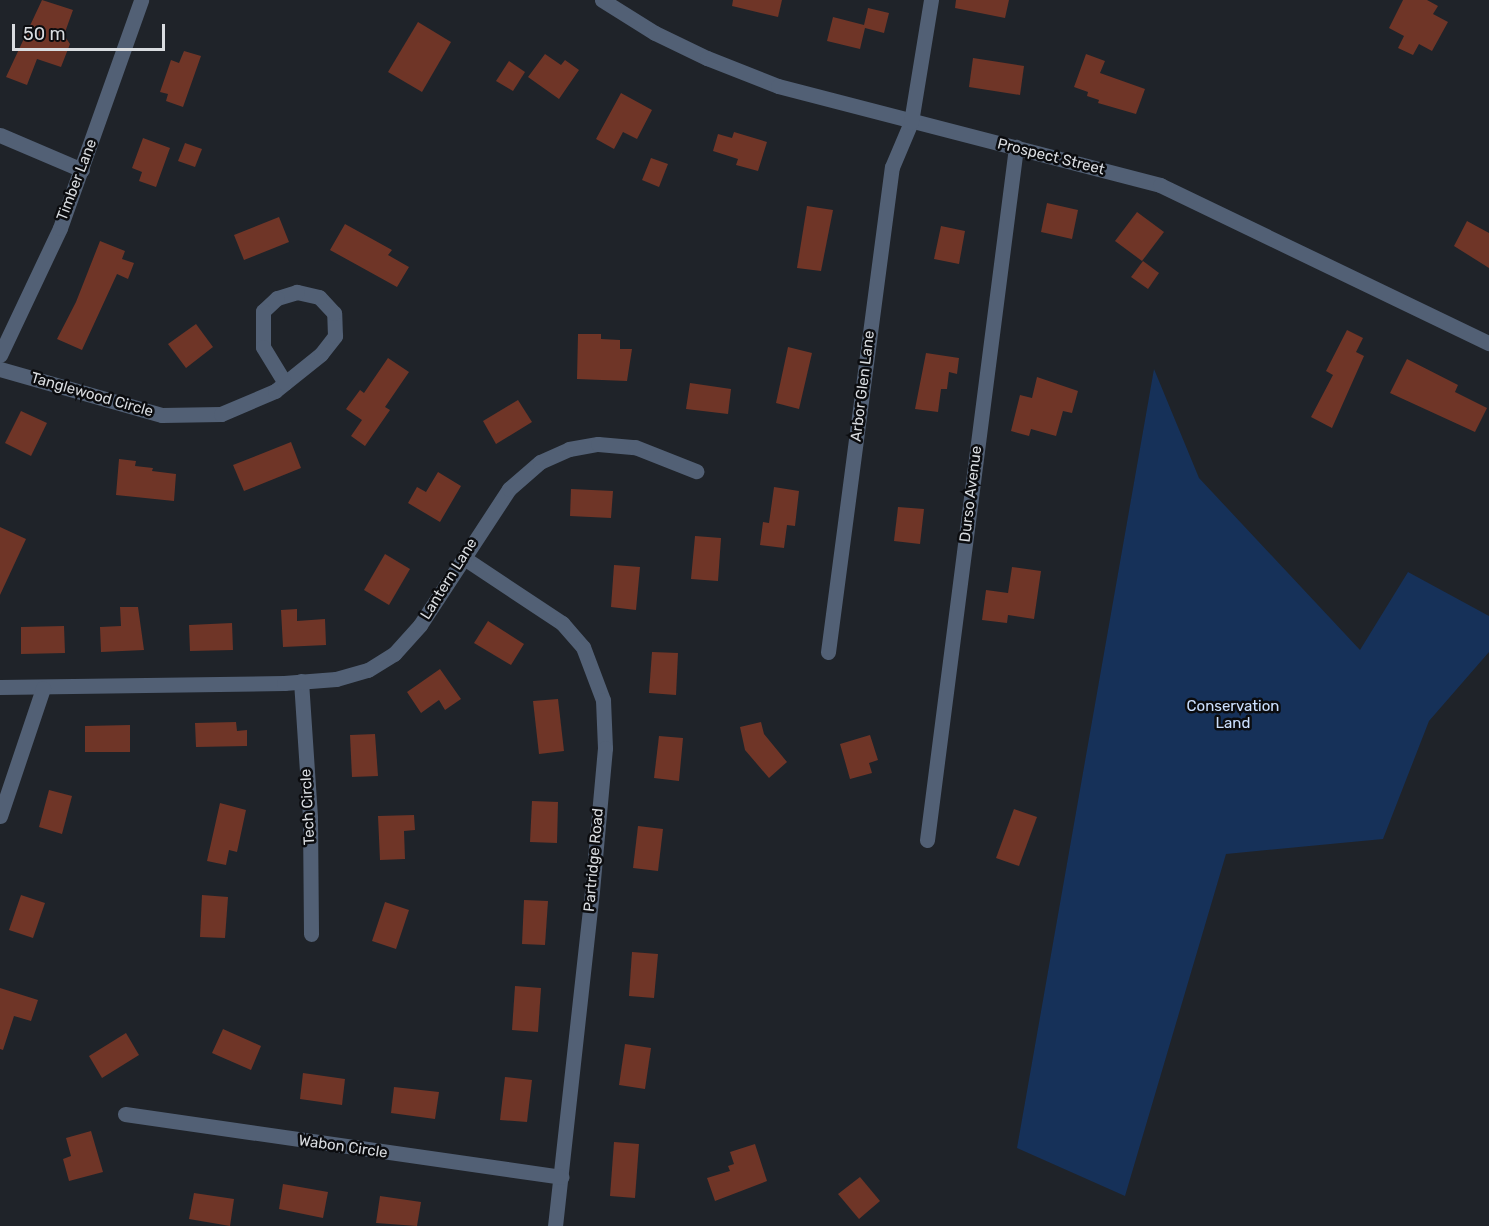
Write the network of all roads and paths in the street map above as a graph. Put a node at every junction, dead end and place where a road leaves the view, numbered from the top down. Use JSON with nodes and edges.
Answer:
{"nodes":[{"id":1,"x":141,"y":0,"type":"edge"},
{"id":2,"x":602,"y":0,"type":"edge"},
{"id":3,"x":932,"y":0,"type":"edge"},
{"id":4,"x":911,"y":122,"type":"junction"},
{"id":5,"x":0,"y":135,"type":"edge"},
{"id":6,"x":1016,"y":147,"type":"junction"},
{"id":7,"x":82,"y":170,"type":"junction"},
{"id":8,"x":1489,"y":343,"type":"edge"},
{"id":9,"x":0,"y":355,"type":"edge"},
{"id":10,"x":0,"y":369,"type":"edge"},
{"id":11,"x":285,"y":383,"type":"junction"},
{"id":12,"x":696,"y":471,"type":"dead end"},
{"id":13,"x":464,"y":558,"type":"junction"},
{"id":14,"x":828,"y":652,"type":"dead end"},
{"id":15,"x":301,"y":681,"type":"junction"},
{"id":16,"x":0,"y":687,"type":"edge"},
{"id":17,"x":44,"y":688,"type":"junction"},
{"id":18,"x":0,"y":816,"type":"edge"},
{"id":19,"x":927,"y":840,"type":"dead end"},
{"id":20,"x":311,"y":934,"type":"dead end"},
{"id":21,"x":125,"y":1114,"type":"dead end"},
{"id":22,"x":561,"y":1177,"type":"junction"},
{"id":23,"x":555,"y":1226,"type":"edge"}],
"edges":[{"from":1,"to":7,"type":"street","name":"Timber Lane"},
{"from":2,"to":4,"type":"street","name":"Prospect Street"},
{"from":3,"to":4,"type":"street","name":"Arbor Glen Lane"},
{"from":4,"to":6,"type":"street","name":"Prospect Street"},
{"from":4,"to":14,"type":"street","name":"Arbor Glen Lane"},
{"from":5,"to":7,"type":"street"},
{"from":6,"to":8,"type":"street","name":"Prospect Street"},
{"from":6,"to":19,"type":"street","name":"Durso Avenue"},
{"from":7,"to":9,"type":"street","name":"Timber Lane"},
{"from":10,"to":11,"type":"street","name":"Tanglewood Circle"},
{"from":11,"to":11,"type":"street","name":"Tanglewood Circle"},
{"from":12,"to":13,"type":"street","name":"Lantern Lane"},
{"from":13,"to":15,"type":"street","name":"Lantern Lane"},
{"from":13,"to":22,"type":"street","name":"Partridge Road"},
{"from":15,"to":17,"type":"street","name":"Lantern Lane"},
{"from":15,"to":20,"type":"street","name":"Tech Circle"},
{"from":16,"to":17,"type":"street","name":"Lantern Lane"},
{"from":17,"to":18,"type":"street"},
{"from":21,"to":22,"type":"street","name":"Wabon Circle"},
{"from":22,"to":23,"type":"street","name":"Partridge Road"}]}
